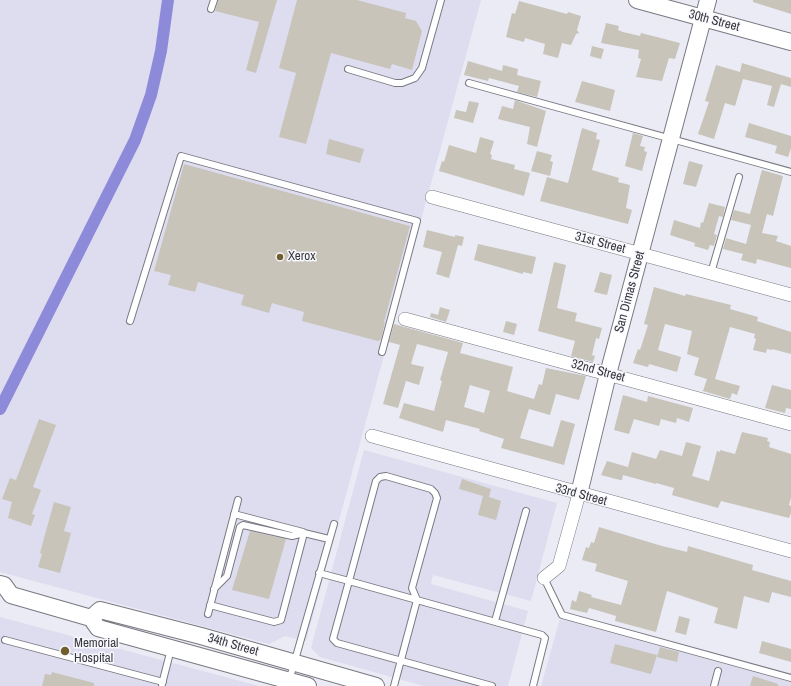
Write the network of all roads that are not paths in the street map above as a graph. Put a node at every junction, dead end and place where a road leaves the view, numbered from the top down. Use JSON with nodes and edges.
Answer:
{"nodes":[{"id":1,"x":214,"y":0,"type":"edge"},
{"id":2,"x":440,"y":0,"type":"edge"},
{"id":3,"x":637,"y":0,"type":"edge"},
{"id":4,"x":708,"y":0,"type":"edge"},
{"id":5,"x":211,"y":9,"type":"dead end"},
{"id":6,"x":703,"y":18,"type":"junction"},
{"id":7,"x":791,"y":42,"type":"edge"},
{"id":8,"x":348,"y":69,"type":"dead end"},
{"id":9,"x":469,"y":83,"type":"dead end"},
{"id":10,"x":671,"y":138,"type":"junction"},
{"id":11,"x":791,"y":172,"type":"edge"},
{"id":12,"x":739,"y":177,"type":"dead end"},
{"id":13,"x":432,"y":197,"type":"dead end"},
{"id":14,"x":640,"y":254,"type":"junction"},
{"id":15,"x":711,"y":273,"type":"junction"},
{"id":16,"x":791,"y":295,"type":"edge"},
{"id":17,"x":405,"y":319,"type":"dead end"},
{"id":18,"x":130,"y":321,"type":"dead end"},
{"id":19,"x":382,"y":352,"type":"dead end"},
{"id":20,"x":608,"y":374,"type":"junction"},
{"id":21,"x":791,"y":424,"type":"edge"},
{"id":22,"x":372,"y":436,"type":"dead end"},
{"id":23,"x":579,"y":494,"type":"junction"},
{"id":24,"x":238,"y":500,"type":"dead end"},
{"id":25,"x":526,"y":511,"type":"dead end"},
{"id":26,"x":234,"y":514,"type":"junction"},
{"id":27,"x":334,"y":524,"type":"dead end"},
{"id":28,"x":304,"y":533,"type":"junction"},
{"id":29,"x":329,"y":539,"type":"junction"},
{"id":30,"x":791,"y":551,"type":"edge"},
{"id":31,"x":319,"y":573,"type":"junction"},
{"id":32,"x":544,"y":578,"type":"joint"},
{"id":33,"x":348,"y":581,"type":"junction"},
{"id":34,"x":0,"y":584,"type":"edge"},
{"id":35,"x":214,"y":589,"type":"junction"},
{"id":36,"x":6,"y":598,"type":"edge"},
{"id":37,"x":417,"y":600,"type":"junction"},
{"id":38,"x":210,"y":605,"type":"junction"},
{"id":39,"x":208,"y":614,"type":"dead end"},
{"id":40,"x":91,"y":618,"type":"junction"},
{"id":41,"x":495,"y":621,"type":"junction"},
{"id":42,"x":5,"y":640,"type":"dead end"},
{"id":43,"x":171,"y":649,"type":"junction"},
{"id":44,"x":400,"y":661,"type":"junction"},
{"id":45,"x":293,"y":663,"type":"junction"},
{"id":46,"x":718,"y":670,"type":"dead end"},
{"id":47,"x":791,"y":678,"type":"edge"},
{"id":48,"x":288,"y":683,"type":"edge"},
{"id":49,"x":162,"y":684,"type":"edge"},
{"id":50,"x":308,"y":686,"type":"edge"},
{"id":51,"x":376,"y":686,"type":"edge"},
{"id":52,"x":394,"y":686,"type":"edge"},
{"id":53,"x":492,"y":686,"type":"edge"},
{"id":54,"x":533,"y":686,"type":"edge"},
{"id":55,"x":714,"y":686,"type":"edge"}],
"edges":[{"from":1,"to":5,"type":"lane"},
{"from":2,"to":8,"type":"lane"},
{"from":3,"to":6,"type":"street","name":"30th Street"},
{"from":4,"to":6,"type":"street","name":"San Dimas Street"},
{"from":6,"to":7,"type":"street","name":"30th Street"},
{"from":6,"to":10,"type":"street","name":"San Dimas Street"},
{"from":9,"to":10,"type":"lane"},
{"from":10,"to":11,"type":"lane"},
{"from":10,"to":14,"type":"street","name":"San Dimas Street"},
{"from":12,"to":15,"type":"lane"},
{"from":13,"to":14,"type":"street","name":"31st Street"},
{"from":14,"to":15,"type":"street","name":"31st Street"},
{"from":14,"to":20,"type":"street","name":"San Dimas Street"},
{"from":15,"to":16,"type":"street","name":"31st Street"},
{"from":17,"to":20,"type":"street","name":"32nd Street"},
{"from":18,"to":19,"type":"lane"},
{"from":20,"to":21,"type":"street","name":"32nd Street"},
{"from":20,"to":23,"type":"street","name":"San Dimas Street"},
{"from":22,"to":23,"type":"street","name":"33rd Street"},
{"from":23,"to":30,"type":"street","name":"33rd Street"},
{"from":23,"to":32,"type":"street","name":"San Dimas Street"},
{"from":24,"to":26,"type":"lane"},
{"from":25,"to":41,"type":"lane"},
{"from":26,"to":28,"type":"lane"},
{"from":26,"to":35,"type":"lane"},
{"from":27,"to":29,"type":"lane"},
{"from":28,"to":29,"type":"lane"},
{"from":28,"to":35,"type":"lane"},
{"from":28,"to":38,"type":"lane"},
{"from":29,"to":31,"type":"lane"},
{"from":31,"to":33,"type":"lane"},
{"from":31,"to":45,"type":"lane"},
{"from":32,"to":47,"type":"lane"},
{"from":33,"to":37,"type":"lane"},
{"from":33,"to":37,"type":"lane"},
{"from":33,"to":44,"type":"lane"},
{"from":34,"to":36,"type":"street","name":"34th Street"},
{"from":35,"to":38,"type":"lane"},
{"from":36,"to":40,"type":"street","name":"34th Street"},
{"from":37,"to":41,"type":"lane"},
{"from":37,"to":44,"type":"lane"},
{"from":38,"to":39,"type":"lane"},
{"from":40,"to":43,"type":"street","name":"34th Street"},
{"from":40,"to":45,"type":"street","name":"34th Street"},
{"from":41,"to":54,"type":"lane"},
{"from":42,"to":49,"type":"lane"},
{"from":43,"to":48,"type":"street","name":"34th Street"},
{"from":43,"to":49,"type":"lane"},
{"from":44,"to":52,"type":"lane"},
{"from":44,"to":53,"type":"lane"},
{"from":45,"to":48,"type":"lane"},
{"from":45,"to":51,"type":"street","name":"34th Street"},
{"from":46,"to":55,"type":"lane"},
{"from":48,"to":50,"type":"street","name":"34th Street"}]}
